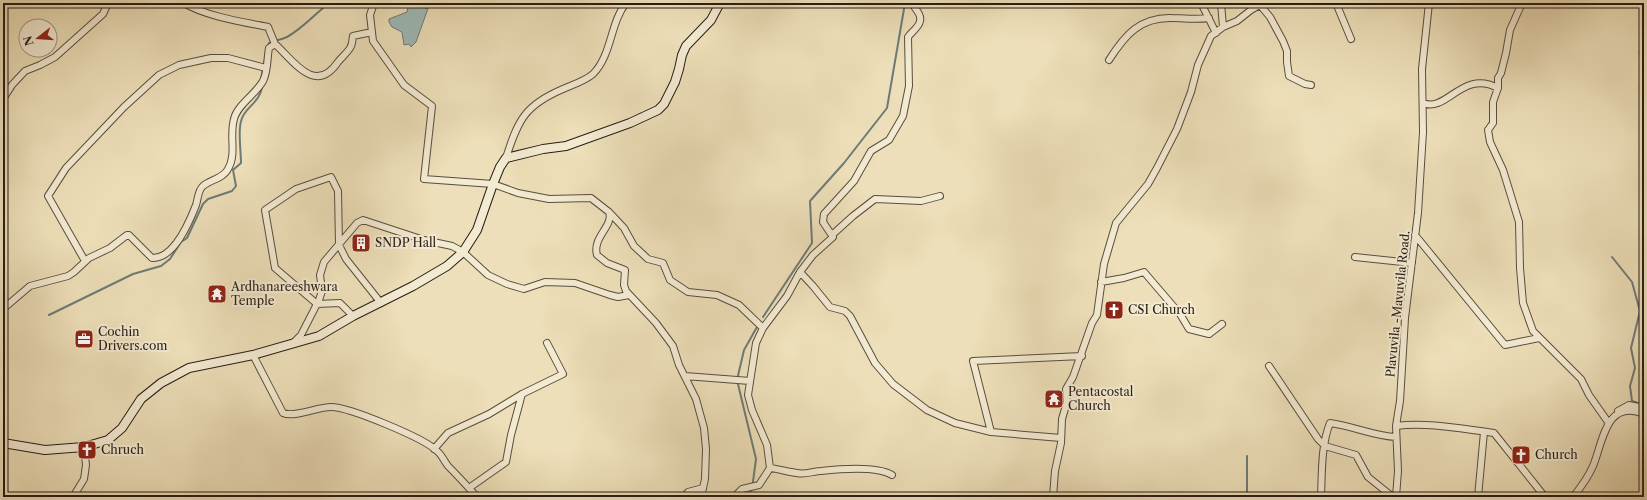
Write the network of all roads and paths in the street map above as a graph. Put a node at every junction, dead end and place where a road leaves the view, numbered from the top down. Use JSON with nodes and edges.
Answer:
{"nodes":[{"id":1,"x":108,"y":3,"type":"edge"},
{"id":2,"x":184,"y":3,"type":"edge"},
{"id":3,"x":374,"y":3,"type":"edge"},
{"id":4,"x":626,"y":3,"type":"edge"},
{"id":5,"x":720,"y":3,"type":"edge"},
{"id":6,"x":912,"y":3,"type":"edge"},
{"id":7,"x":1201,"y":3,"type":"edge"},
{"id":8,"x":1221,"y":3,"type":"edge"},
{"id":9,"x":1336,"y":3,"type":"edge"},
{"id":10,"x":1429,"y":3,"type":"edge"},
{"id":11,"x":1522,"y":3,"type":"edge"},
{"id":12,"x":1261,"y":4,"type":"edge"},
{"id":13,"x":1209,"y":18,"type":"junction"},
{"id":14,"x":1223,"y":27,"type":"junction"},
{"id":15,"x":372,"y":32,"type":"junction"},
{"id":16,"x":1216,"y":33,"type":"junction"},
{"id":17,"x":1351,"y":39,"type":"dead end"},
{"id":18,"x":275,"y":44,"type":"junction"},
{"id":19,"x":1109,"y":60,"type":"dead end"},
{"id":20,"x":266,"y":68,"type":"junction"},
{"id":21,"x":1311,"y":85,"type":"dead end"},
{"id":22,"x":1498,"y":88,"type":"junction"},
{"id":23,"x":3,"y":99,"type":"edge"},
{"id":24,"x":1423,"y":103,"type":"junction"},
{"id":25,"x":506,"y":158,"type":"junction"},
{"id":26,"x":493,"y":184,"type":"junction"},
{"id":27,"x":940,"y":196,"type":"dead end"},
{"id":28,"x":609,"y":212,"type":"junction"},
{"id":29,"x":832,"y":235,"type":"junction"},
{"id":30,"x":1415,"y":235,"type":"junction"},
{"id":31,"x":339,"y":245,"type":"junction"},
{"id":32,"x":463,"y":252,"type":"junction"},
{"id":33,"x":1355,"y":257,"type":"dead end"},
{"id":34,"x":85,"y":261,"type":"junction"},
{"id":35,"x":1412,"y":263,"type":"junction"},
{"id":36,"x":800,"y":272,"type":"junction"},
{"id":37,"x":1101,"y":282,"type":"junction"},
{"id":38,"x":628,"y":295,"type":"junction"},
{"id":39,"x":381,"y":303,"type":"junction"},
{"id":40,"x":317,"y":304,"type":"junction"},
{"id":41,"x":3,"y":309,"type":"edge"},
{"id":42,"x":353,"y":316,"type":"junction"},
{"id":43,"x":1222,"y":324,"type":"dead end"},
{"id":44,"x":763,"y":328,"type":"junction"},
{"id":45,"x":1539,"y":338,"type":"junction"},
{"id":46,"x":547,"y":343,"type":"dead end"},
{"id":47,"x":291,"y":345,"type":"junction"},
{"id":48,"x":253,"y":355,"type":"junction"},
{"id":49,"x":1082,"y":356,"type":"junction"},
{"id":50,"x":1269,"y":366,"type":"dead end"},
{"id":51,"x":685,"y":376,"type":"junction"},
{"id":52,"x":750,"y":381,"type":"junction"},
{"id":53,"x":522,"y":394,"type":"junction"},
{"id":54,"x":1644,"y":408,"type":"edge"},
{"id":55,"x":1644,"y":414,"type":"edge"},
{"id":56,"x":1608,"y":422,"type":"junction"},
{"id":57,"x":1396,"y":426,"type":"junction"},
{"id":58,"x":990,"y":432,"type":"junction"},
{"id":59,"x":1484,"y":432,"type":"junction"},
{"id":60,"x":1396,"y":437,"type":"junction"},
{"id":61,"x":1061,"y":438,"type":"junction"},
{"id":62,"x":3,"y":443,"type":"edge"},
{"id":63,"x":1325,"y":446,"type":"junction"},
{"id":64,"x":84,"y":447,"type":"junction"},
{"id":65,"x":434,"y":448,"type":"junction"},
{"id":66,"x":769,"y":469,"type":"junction"},
{"id":67,"x":892,"y":475,"type":"dead end"},
{"id":68,"x":469,"y":488,"type":"junction"},
{"id":69,"x":703,"y":488,"type":"junction"},
{"id":70,"x":73,"y":497,"type":"edge"},
{"id":71,"x":477,"y":497,"type":"edge"},
{"id":72,"x":684,"y":497,"type":"edge"},
{"id":73,"x":701,"y":497,"type":"edge"},
{"id":74,"x":734,"y":497,"type":"edge"},
{"id":75,"x":1053,"y":497,"type":"edge"},
{"id":76,"x":1321,"y":497,"type":"edge"},
{"id":77,"x":1393,"y":497,"type":"edge"},
{"id":78,"x":1396,"y":497,"type":"edge"},
{"id":79,"x":1478,"y":497,"type":"edge"},
{"id":80,"x":1545,"y":497,"type":"edge"},
{"id":81,"x":1573,"y":497,"type":"edge"}],
"edges":[{"from":1,"to":23,"type":"street"},
{"from":2,"to":18,"type":"street"},
{"from":3,"to":15,"type":"street"},
{"from":4,"to":25,"type":"street"},
{"from":5,"to":25,"type":"street"},
{"from":6,"to":29,"type":"street"},
{"from":7,"to":13,"type":"street"},
{"from":8,"to":14,"type":"street"},
{"from":9,"to":17,"type":"street"},
{"from":10,"to":24,"type":"street","name":"Plavuvila -Mavuvila Road."},
{"from":11,"to":22,"type":"street"},
{"from":12,"to":14,"type":"street"},
{"from":12,"to":21,"type":"street"},
{"from":13,"to":16,"type":"street"},
{"from":13,"to":19,"type":"street"},
{"from":14,"to":16,"type":"street"},
{"from":15,"to":18,"type":"street"},
{"from":15,"to":26,"type":"street"},
{"from":16,"to":37,"type":"street"},
{"from":18,"to":20,"type":"street"},
{"from":20,"to":34,"type":"street"},
{"from":20,"to":34,"type":"street"},
{"from":22,"to":24,"type":"street"},
{"from":22,"to":45,"type":"street"},
{"from":24,"to":30,"type":"street","name":"Plavuvila -Mavuvila Road."},
{"from":25,"to":26,"type":"street"},
{"from":26,"to":28,"type":"street"},
{"from":26,"to":32,"type":"street"},
{"from":27,"to":29,"type":"street"},
{"from":28,"to":38,"type":"street"},
{"from":28,"to":44,"type":"street"},
{"from":29,"to":36,"type":"street"},
{"from":30,"to":35,"type":"street","name":"Plavuvila -Mavuvila Road."},
{"from":30,"to":45,"type":"street"},
{"from":31,"to":32,"type":"street"},
{"from":31,"to":39,"type":"street"},
{"from":31,"to":40,"type":"street"},
{"from":31,"to":40,"type":"street"},
{"from":32,"to":38,"type":"street"},
{"from":32,"to":39,"type":"street"},
{"from":33,"to":35,"type":"street"},
{"from":34,"to":41,"type":"street"},
{"from":35,"to":57,"type":"street","name":"Plavuvila -Mavuvila Road."},
{"from":36,"to":44,"type":"street"},
{"from":36,"to":58,"type":"street"},
{"from":37,"to":43,"type":"street"},
{"from":37,"to":49,"type":"street"},
{"from":38,"to":51,"type":"street"},
{"from":39,"to":42,"type":"street"},
{"from":40,"to":42,"type":"street"},
{"from":40,"to":47,"type":"street"},
{"from":42,"to":47,"type":"street"},
{"from":44,"to":52,"type":"street"},
{"from":45,"to":56,"type":"street"},
{"from":46,"to":53,"type":"street"},
{"from":47,"to":48,"type":"street"},
{"from":48,"to":64,"type":"street"},
{"from":48,"to":65,"type":"street"},
{"from":49,"to":58,"type":"street"},
{"from":49,"to":61,"type":"street"},
{"from":50,"to":63,"type":"street"},
{"from":51,"to":52,"type":"street"},
{"from":51,"to":69,"type":"street"},
{"from":52,"to":66,"type":"street"},
{"from":53,"to":65,"type":"street"},
{"from":53,"to":68,"type":"street"},
{"from":54,"to":56,"type":"street"},
{"from":55,"to":56,"type":"street"},
{"from":56,"to":81,"type":"street"},
{"from":57,"to":59,"type":"street"},
{"from":57,"to":60,"type":"street","name":"Plavuvila -Mavuvila Road."},
{"from":58,"to":61,"type":"street"},
{"from":59,"to":79,"type":"street"},
{"from":59,"to":80,"type":"street"},
{"from":60,"to":63,"type":"street"},
{"from":60,"to":78,"type":"street","name":"Plavuvila -Mavuvila Road."},
{"from":61,"to":75,"type":"street"},
{"from":62,"to":64,"type":"street"},
{"from":63,"to":76,"type":"street"},
{"from":63,"to":77,"type":"street"},
{"from":64,"to":70,"type":"street"},
{"from":65,"to":68,"type":"street"},
{"from":66,"to":67,"type":"street"},
{"from":66,"to":74,"type":"street"},
{"from":68,"to":71,"type":"street"},
{"from":69,"to":72,"type":"street"},
{"from":69,"to":73,"type":"street"}]}
